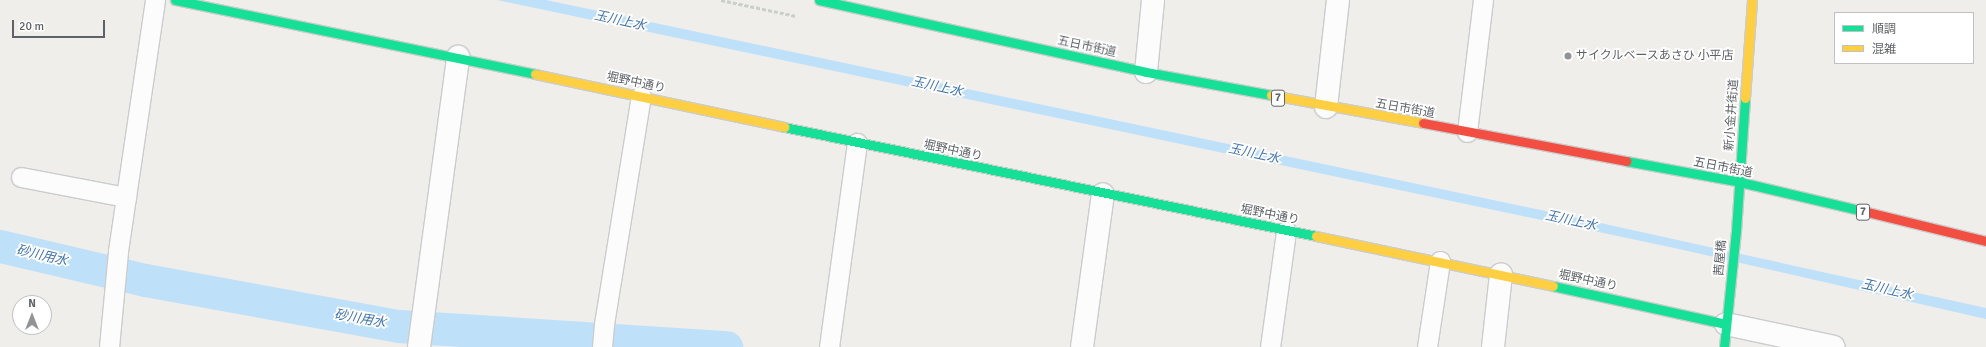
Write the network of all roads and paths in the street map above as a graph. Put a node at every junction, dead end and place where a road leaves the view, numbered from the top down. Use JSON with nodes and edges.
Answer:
{"nodes":[{"id":1,"x":155,"y":0,"type":"edge"},
{"id":2,"x":175,"y":0,"type":"edge"},
{"id":3,"x":819,"y":0,"type":"edge"},
{"id":4,"x":1153,"y":0,"type":"edge"},
{"id":5,"x":1338,"y":0,"type":"edge"},
{"id":6,"x":1483,"y":0,"type":"edge"},
{"id":7,"x":1752,"y":0,"type":"edge"},
{"id":8,"x":458,"y":57,"type":"junction"},
{"id":9,"x":1146,"y":72,"type":"junction"},
{"id":10,"x":641,"y":96,"type":"junction"},
{"id":11,"x":1326,"y":107,"type":"junction"},
{"id":12,"x":1467,"y":132,"type":"junction"},
{"id":13,"x":857,"y":143,"type":"junction"},
{"id":14,"x":22,"y":177,"type":"dead end"},
{"id":15,"x":1740,"y":182,"type":"junction"},
{"id":16,"x":1103,"y":194,"type":"junction"},
{"id":17,"x":126,"y":197,"type":"junction"},
{"id":18,"x":1286,"y":231,"type":"junction"},
{"id":19,"x":1736,"y":232,"type":"joint"},
{"id":20,"x":1986,"y":241,"type":"edge"},
{"id":21,"x":1440,"y":261,"type":"junction"},
{"id":22,"x":1501,"y":274,"type":"junction"},
{"id":23,"x":1726,"y":324,"type":"junction"},
{"id":24,"x":109,"y":347,"type":"edge"},
{"id":25,"x":419,"y":347,"type":"edge"},
{"id":26,"x":602,"y":347,"type":"edge"},
{"id":27,"x":828,"y":347,"type":"edge"},
{"id":28,"x":1082,"y":347,"type":"edge"},
{"id":29,"x":1270,"y":347,"type":"edge"},
{"id":30,"x":1427,"y":347,"type":"edge"},
{"id":31,"x":1493,"y":347,"type":"edge"},
{"id":32,"x":1724,"y":347,"type":"edge"},
{"id":33,"x":1834,"y":347,"type":"edge"}],
"edges":[{"from":1,"to":17,"type":"lane"},
{"from":2,"to":8,"type":"street","name":"堀野中通り"},
{"from":3,"to":9,"type":"street","name":"五日市街道","number":"7"},
{"from":4,"to":9,"type":"street"},
{"from":5,"to":11,"type":"street"},
{"from":6,"to":12,"type":"lane"},
{"from":7,"to":15,"type":"street","name":"新小金井街道"},
{"from":8,"to":10,"type":"street","name":"堀野中通り"},
{"from":8,"to":25,"type":"street"},
{"from":9,"to":11,"type":"street","name":"五日市街道","number":"7"},
{"from":10,"to":13,"type":"street","name":"堀野中通り"},
{"from":10,"to":26,"type":"lane"},
{"from":11,"to":12,"type":"street","name":"五日市街道","number":"7"},
{"from":12,"to":15,"type":"street","name":"五日市街道","number":"7"},
{"from":13,"to":16,"type":"street","name":"堀野中通り"},
{"from":13,"to":27,"type":"lane"},
{"from":14,"to":17,"type":"lane"},
{"from":15,"to":19,"type":"street","name":"新小金井街道"},
{"from":15,"to":20,"type":"street","name":"五日市街道","number":"7"},
{"from":16,"to":18,"type":"street","name":"堀野中通り"},
{"from":16,"to":28,"type":"street"},
{"from":17,"to":24,"type":"lane"},
{"from":18,"to":21,"type":"street","name":"堀野中通り"},
{"from":18,"to":29,"type":"lane"},
{"from":19,"to":23,"type":"street","name":"茜屋橋"},
{"from":21,"to":22,"type":"street","name":"堀野中通り"},
{"from":21,"to":30,"type":"lane"},
{"from":22,"to":23,"type":"street","name":"堀野中通り"},
{"from":22,"to":31,"type":"street"},
{"from":23,"to":32,"type":"street"},
{"from":23,"to":33,"type":"street"}]}
